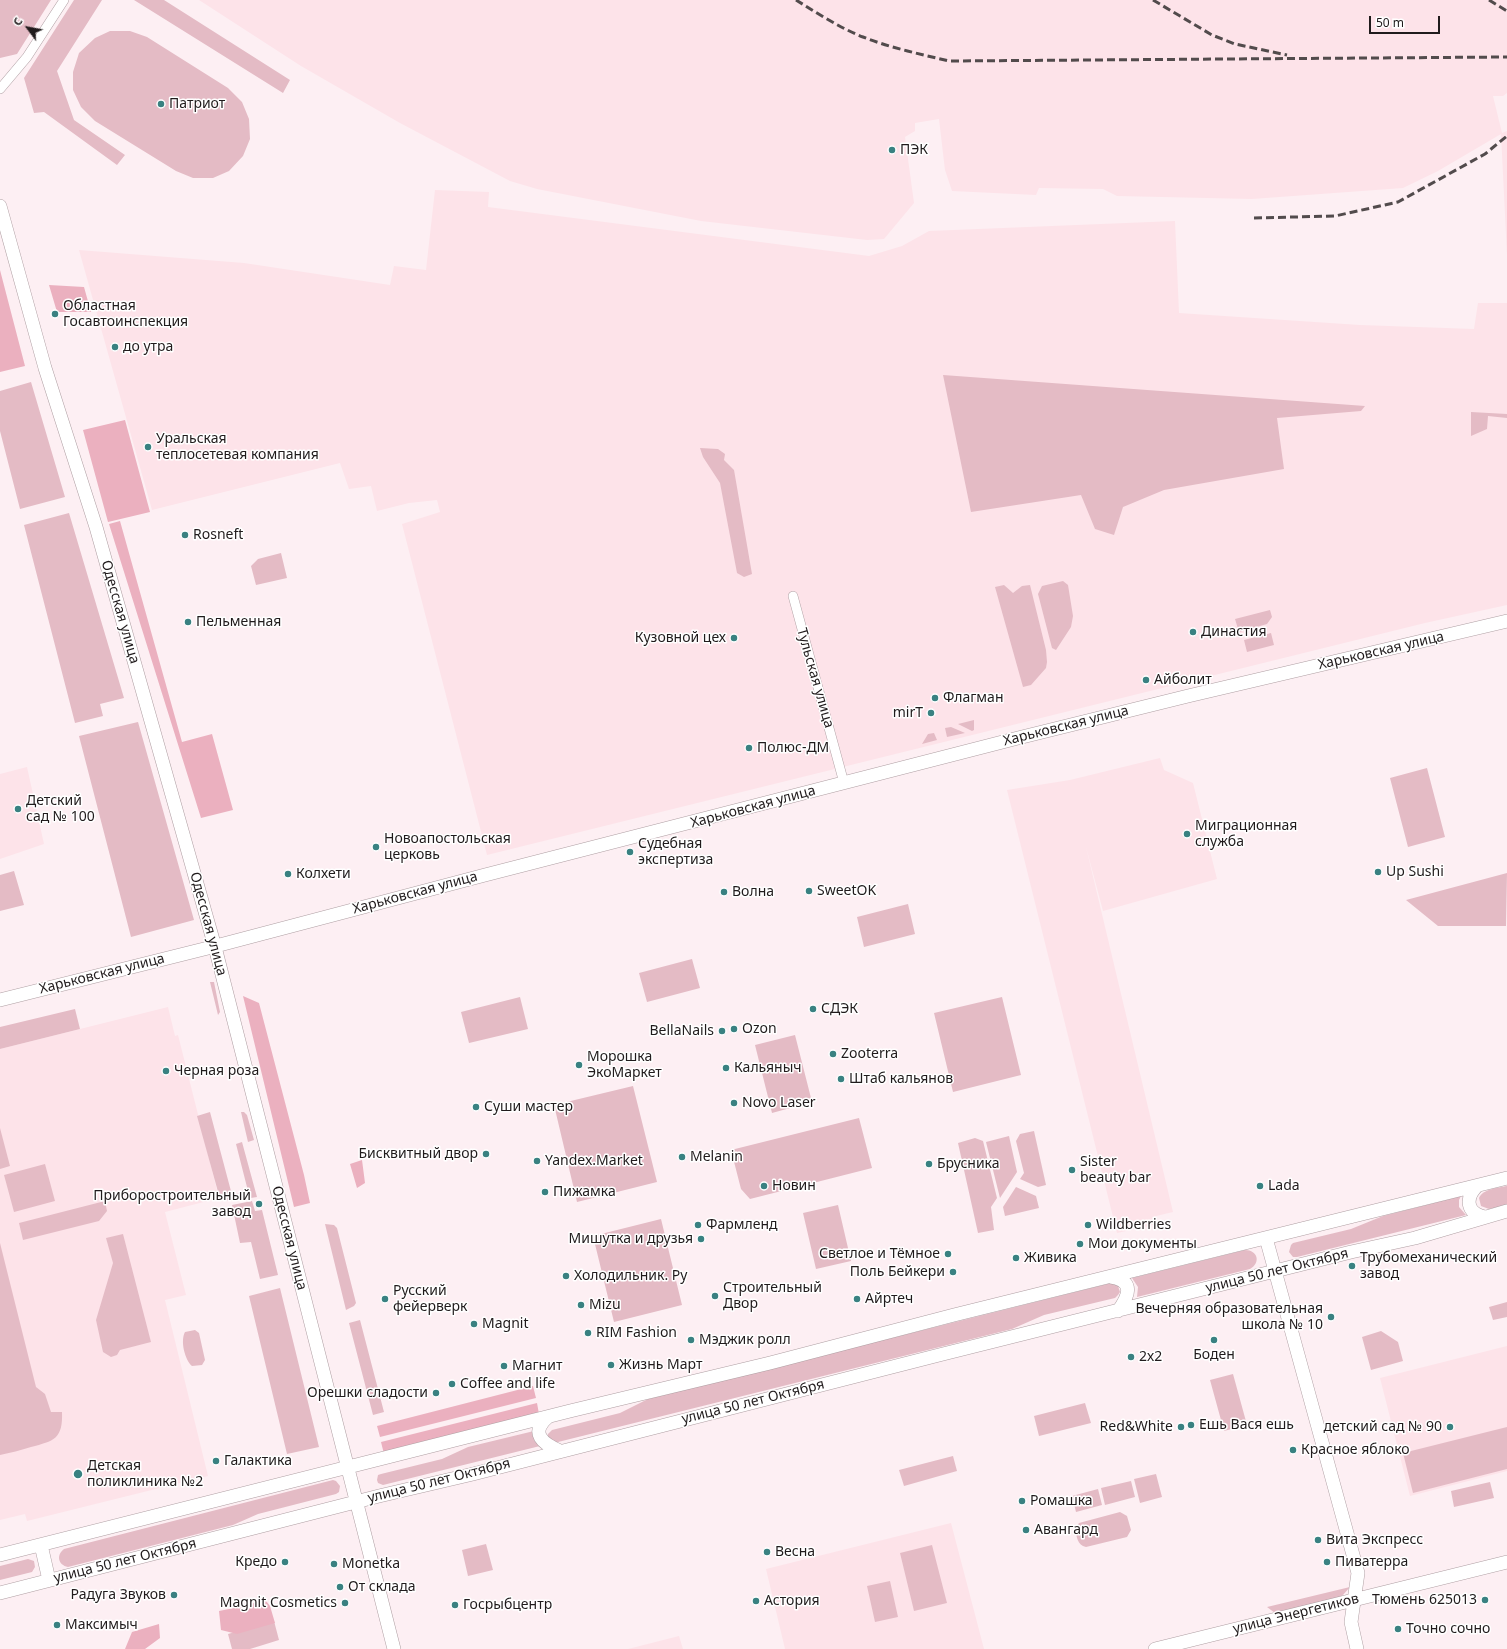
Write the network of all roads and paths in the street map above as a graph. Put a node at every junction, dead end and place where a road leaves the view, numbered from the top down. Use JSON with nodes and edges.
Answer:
{"nodes":[{"id":1,"x":64,"y":0,"type":"edge"},
{"id":2,"x":0,"y":89,"type":"edge"},
{"id":3,"x":0,"y":206,"type":"edge"},
{"id":4,"x":793,"y":596,"type":"dead end"},
{"id":5,"x":1507,"y":621,"type":"edge"},
{"id":6,"x":844,"y":783,"type":"junction"},
{"id":7,"x":215,"y":946,"type":"junction"},
{"id":8,"x":0,"y":1000,"type":"edge"},
{"id":9,"x":1507,"y":1178,"type":"edge"},
{"id":10,"x":1477,"y":1186,"type":"junction"},
{"id":11,"x":1507,"y":1211,"type":"edge"},
{"id":12,"x":1485,"y":1217,"type":"junction"},
{"id":13,"x":1266,"y":1238,"type":"junction"},
{"id":14,"x":1275,"y":1272,"type":"junction"},
{"id":15,"x":1111,"y":1277,"type":"junction"},
{"id":16,"x":1118,"y":1311,"type":"junction"},
{"id":17,"x":548,"y":1417,"type":"junction"},
{"id":18,"x":560,"y":1451,"type":"junction"},
{"id":19,"x":348,"y":1467,"type":"junction"},
{"id":20,"x":357,"y":1502,"type":"junction"},
{"id":21,"x":41,"y":1545,"type":"junction"},
{"id":22,"x":0,"y":1555,"type":"edge"},
{"id":23,"x":1507,"y":1562,"type":"edge"},
{"id":24,"x":50,"y":1580,"type":"junction"},
{"id":25,"x":0,"y":1593,"type":"edge"},
{"id":26,"x":1355,"y":1600,"type":"junction"},
{"id":27,"x":394,"y":1649,"type":"edge"},
{"id":28,"x":1155,"y":1649,"type":"edge"},
{"id":29,"x":1357,"y":1649,"type":"edge"}],
"edges":[{"from":1,"to":2,"type":"street"},
{"from":3,"to":7,"type":"street","name":"Одесская улица"},
{"from":4,"to":6,"type":"street","name":"Тульская улица"},
{"from":5,"to":6,"type":"street","name":"Харьковская улица"},
{"from":6,"to":7,"type":"street","name":"Харьковская улица"},
{"from":7,"to":8,"type":"street","name":"Харьковская улица"},
{"from":7,"to":19,"type":"street","name":"Одесская улица"},
{"from":9,"to":10,"type":"street"},
{"from":10,"to":12,"type":"street"},
{"from":10,"to":13,"type":"street"},
{"from":11,"to":12,"type":"street","name":"улица 50 лет Октября"},
{"from":12,"to":14,"type":"street","name":"улица 50 лет Октября"},
{"from":13,"to":14,"type":"street"},
{"from":13,"to":15,"type":"street"},
{"from":14,"to":16,"type":"street","name":"улица 50 лет Октября"},
{"from":14,"to":26,"type":"street"},
{"from":15,"to":16,"type":"street"},
{"from":15,"to":17,"type":"street"},
{"from":16,"to":18,"type":"street","name":"улица 50 лет Октября"},
{"from":17,"to":18,"type":"street"},
{"from":17,"to":19,"type":"street"},
{"from":18,"to":20,"type":"street","name":"улица 50 лет Октября"},
{"from":19,"to":20,"type":"street","name":"Одесская улица"},
{"from":19,"to":21,"type":"street"},
{"from":20,"to":24,"type":"street","name":"улица 50 лет Октября"},
{"from":20,"to":27,"type":"street","name":"Одесская улица"},
{"from":21,"to":22,"type":"street"},
{"from":21,"to":24,"type":"street"},
{"from":23,"to":26,"type":"street","name":"улица Энергетиков"},
{"from":24,"to":25,"type":"street","name":"улица 50 лет Октября"},
{"from":26,"to":28,"type":"street","name":"улица Энергетиков"},
{"from":26,"to":29,"type":"street"}]}
